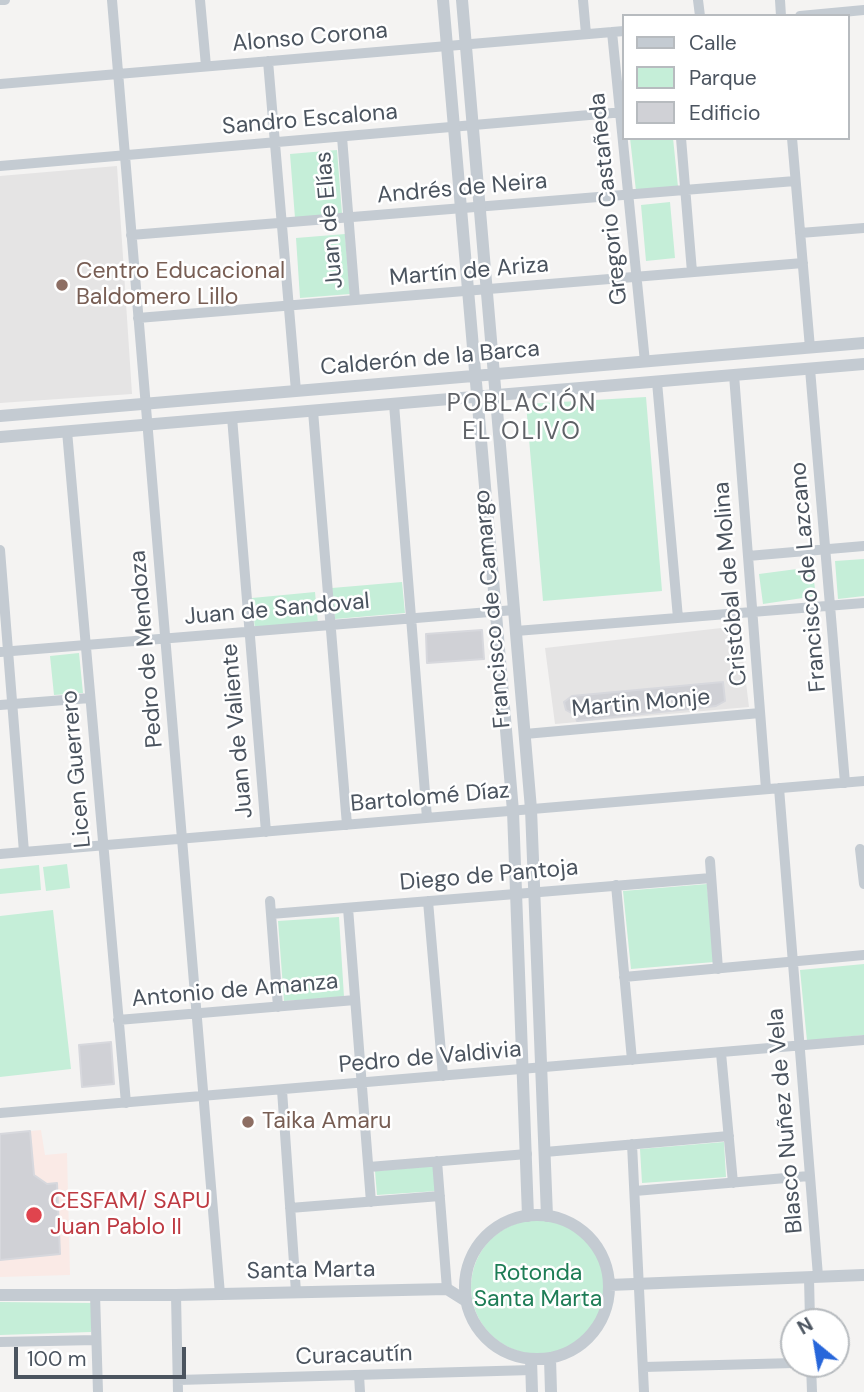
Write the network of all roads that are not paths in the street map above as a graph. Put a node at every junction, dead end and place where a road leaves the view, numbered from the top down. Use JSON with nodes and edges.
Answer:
{"nodes":[{"id":1,"x":112,"y":0,"type":"edge"},
{"id":2,"x":200,"y":0,"type":"edge"},
{"id":3,"x":443,"y":0,"type":"edge"},
{"id":4,"x":462,"y":0,"type":"edge"},
{"id":5,"x":583,"y":0,"type":"edge"},
{"id":6,"x":864,"y":10,"type":"edge"},
{"id":7,"x":821,"y":14,"type":"edge"},
{"id":8,"x":622,"y":31,"type":"edge"},
{"id":9,"x":612,"y":32,"type":"junction"},
{"id":10,"x":586,"y":34,"type":"junction"},
{"id":11,"x":466,"y":44,"type":"junction"},
{"id":12,"x":447,"y":46,"type":"junction"},
{"id":13,"x":268,"y":61,"type":"junction"},
{"id":14,"x":206,"y":66,"type":"junction"},
{"id":15,"x":118,"y":74,"type":"junction"},
{"id":16,"x":0,"y":84,"type":"edge"},
{"id":17,"x":622,"y":113,"type":"edge"},
{"id":18,"x":473,"y":125,"type":"junction"},
{"id":19,"x":454,"y":127,"type":"junction"},
{"id":20,"x":342,"y":137,"type":"junction"},
{"id":21,"x":624,"y":140,"type":"edge"},
{"id":22,"x":681,"y":140,"type":"edge"},
{"id":23,"x":792,"y":140,"type":"edge"},
{"id":24,"x":276,"y":142,"type":"junction"},
{"id":25,"x":125,"y":155,"type":"junction"},
{"id":26,"x":0,"y":166,"type":"edge"},
{"id":27,"x":796,"y":181,"type":"junction"},
{"id":28,"x":685,"y":190,"type":"junction"},
{"id":29,"x":627,"y":195,"type":"junction"},
{"id":30,"x":480,"y":207,"type":"junction"},
{"id":31,"x":461,"y":208,"type":"junction"},
{"id":32,"x":349,"y":217,"type":"junction"},
{"id":33,"x":283,"y":223,"type":"junction"},
{"id":34,"x":864,"y":228,"type":"edge"},
{"id":35,"x":800,"y":233,"type":"junction"},
{"id":36,"x":131,"y":235,"type":"junction"},
{"id":37,"x":803,"y":263,"type":"junction"},
{"id":38,"x":692,"y":272,"type":"junction"},
{"id":39,"x":635,"y":277,"type":"junction"},
{"id":40,"x":487,"y":289,"type":"junction"},
{"id":41,"x":468,"y":291,"type":"junction"},
{"id":42,"x":355,"y":300,"type":"junction"},
{"id":43,"x":289,"y":306,"type":"junction"},
{"id":44,"x":138,"y":318,"type":"junction"},
{"id":45,"x":864,"y":343,"type":"edge"},
{"id":46,"x":810,"y":348,"type":"junction"},
{"id":47,"x":645,"y":362,"type":"junction"},
{"id":48,"x":864,"y":364,"type":"edge"},
{"id":49,"x":810,"y":369,"type":"junction"},
{"id":50,"x":494,"y":375,"type":"junction"},
{"id":51,"x":734,"y":375,"type":"junction"},
{"id":52,"x":475,"y":376,"type":"junction"},
{"id":53,"x":657,"y":382,"type":"junction"},
{"id":54,"x":296,"y":391,"type":"junction"},
{"id":55,"x":496,"y":395,"type":"junction"},
{"id":56,"x":477,"y":397,"type":"junction"},
{"id":57,"x":146,"y":404,"type":"junction"},
{"id":58,"x":394,"y":404,"type":"junction"},
{"id":59,"x":313,"y":411,"type":"junction"},
{"id":60,"x":0,"y":416,"type":"edge"},
{"id":61,"x":232,"y":417,"type":"junction"},
{"id":62,"x":147,"y":425,"type":"junction"},
{"id":63,"x":66,"y":431,"type":"junction"},
{"id":64,"x":0,"y":437,"type":"edge"},
{"id":65,"x":864,"y":546,"type":"edge"},
{"id":66,"x":825,"y":549,"type":"junction"},
{"id":67,"x":0,"y":550,"type":"edge"},
{"id":68,"x":748,"y":556,"type":"junction"},
{"id":69,"x":864,"y":603,"type":"edge"},
{"id":70,"x":830,"y":606,"type":"junction"},
{"id":71,"x":514,"y":610,"type":"junction"},
{"id":72,"x":496,"y":612,"type":"junction"},
{"id":73,"x":752,"y":612,"type":"junction"},
{"id":74,"x":411,"y":618,"type":"junction"},
{"id":75,"x":678,"y":618,"type":"junction"},
{"id":76,"x":330,"y":625,"type":"junction"},
{"id":77,"x":516,"y":631,"type":"junction"},
{"id":78,"x":249,"y":632,"type":"junction"},
{"id":79,"x":165,"y":638,"type":"junction"},
{"id":80,"x":86,"y":645,"type":"junction"},
{"id":81,"x":4,"y":652,"type":"edge"},
{"id":82,"x":90,"y":698,"type":"junction"},
{"id":83,"x":12,"y":704,"type":"junction"},
{"id":84,"x":0,"y":705,"type":"edge"},
{"id":85,"x":760,"y":713,"type":"junction"},
{"id":86,"x":525,"y":734,"type":"junction"},
{"id":87,"x":864,"y":781,"type":"edge"},
{"id":88,"x":845,"y":783,"type":"junction"},
{"id":89,"x":779,"y":788,"type":"junction"},
{"id":90,"x":766,"y":789,"type":"junction"},
{"id":91,"x":531,"y":809,"type":"junction"},
{"id":92,"x":513,"y":811,"type":"junction"},
{"id":93,"x":427,"y":818,"type":"junction"},
{"id":94,"x":347,"y":825,"type":"junction"},
{"id":95,"x":266,"y":832,"type":"junction"},
{"id":96,"x":182,"y":839,"type":"junction"},
{"id":97,"x":102,"y":845,"type":"junction"},
{"id":98,"x":860,"y":849,"type":"dead end"},
{"id":99,"x":24,"y":852,"type":"junction"},
{"id":100,"x":0,"y":854,"type":"edge"},
{"id":101,"x":710,"y":861,"type":"dead end"},
{"id":102,"x":863,"y":864,"type":"edge"},
{"id":103,"x":711,"y":878,"type":"junction"},
{"id":104,"x":864,"y":884,"type":"edge"},
{"id":105,"x":616,"y":885,"type":"junction"},
{"id":106,"x":536,"y":891,"type":"junction"},
{"id":107,"x":518,"y":893,"type":"junction"},
{"id":108,"x":270,"y":901,"type":"dead end"},
{"id":109,"x":428,"y":901,"type":"junction"},
{"id":110,"x":348,"y":908,"type":"junction"},
{"id":111,"x":271,"y":914,"type":"junction"},
{"id":112,"x":864,"y":955,"type":"edge"},
{"id":113,"x":792,"y":962,"type":"junction"},
{"id":114,"x":718,"y":969,"type":"junction"},
{"id":115,"x":624,"y":977,"type":"junction"},
{"id":116,"x":355,"y":1000,"type":"junction"},
{"id":117,"x":278,"y":1007,"type":"junction"},
{"id":118,"x":196,"y":1013,"type":"junction"},
{"id":119,"x":118,"y":1020,"type":"junction"},
{"id":120,"x":864,"y":1041,"type":"edge"},
{"id":121,"x":799,"y":1046,"type":"junction"},
{"id":122,"x":721,"y":1053,"type":"junction"},
{"id":123,"x":632,"y":1060,"type":"junction"},
{"id":124,"x":541,"y":1068,"type":"junction"},
{"id":125,"x":525,"y":1069,"type":"junction"},
{"id":126,"x":443,"y":1076,"type":"junction"},
{"id":127,"x":362,"y":1083,"type":"junction"},
{"id":128,"x":282,"y":1090,"type":"junction"},
{"id":129,"x":203,"y":1096,"type":"junction"},
{"id":130,"x":126,"y":1103,"type":"junction"},
{"id":131,"x":0,"y":1114,"type":"edge"},
{"id":132,"x":729,"y":1136,"type":"junction"},
{"id":133,"x":632,"y":1144,"type":"junction"},
{"id":134,"x":545,"y":1152,"type":"junction"},
{"id":135,"x":527,"y":1154,"type":"junction"},
{"id":136,"x":437,"y":1161,"type":"junction"},
{"id":137,"x":369,"y":1167,"type":"junction"},
{"id":138,"x":809,"y":1176,"type":"junction"},
{"id":139,"x":733,"y":1182,"type":"junction"},
{"id":140,"x":635,"y":1191,"type":"junction"},
{"id":141,"x":440,"y":1196,"type":"junction"},
{"id":142,"x":371,"y":1202,"type":"junction"},
{"id":143,"x":290,"y":1208,"type":"junction"},
{"id":144,"x":528,"y":1216,"type":"junction"},
{"id":145,"x":547,"y":1216,"type":"junction"},
{"id":146,"x":864,"y":1275,"type":"edge"},
{"id":147,"x":813,"y":1277,"type":"junction"},
{"id":148,"x":466,"y":1278,"type":"junction"},
{"id":149,"x":641,"y":1283,"type":"junction"},
{"id":150,"x":609,"y":1285,"type":"junction"},
{"id":151,"x":447,"y":1289,"type":"junction"},
{"id":152,"x":296,"y":1292,"type":"junction"},
{"id":153,"x":94,"y":1294,"type":"junction"},
{"id":154,"x":220,"y":1294,"type":"junction"},
{"id":155,"x":0,"y":1295,"type":"edge"},
{"id":156,"x":176,"y":1295,"type":"junction"},
{"id":157,"x":466,"y":1301,"type":"junction"},
{"id":158,"x":811,"y":1308,"type":"edge"},
{"id":159,"x":96,"y":1340,"type":"junction"},
{"id":160,"x":0,"y":1342,"type":"edge"},
{"id":161,"x":550,"y":1358,"type":"junction"},
{"id":162,"x":780,"y":1363,"type":"edge"},
{"id":163,"x":531,"y":1365,"type":"junction"},
{"id":164,"x":644,"y":1367,"type":"junction"},
{"id":165,"x":359,"y":1375,"type":"junction"},
{"id":166,"x":178,"y":1380,"type":"junction"},
{"id":167,"x":98,"y":1392,"type":"edge"},
{"id":168,"x":178,"y":1392,"type":"edge"},
{"id":169,"x":360,"y":1392,"type":"edge"},
{"id":170,"x":532,"y":1392,"type":"edge"},
{"id":171,"x":551,"y":1392,"type":"edge"},
{"id":172,"x":644,"y":1392,"type":"edge"}],
"edges":[{"from":1,"to":15,"type":"street","name":"Pedro de Mendoza"},
{"from":2,"to":14,"type":"street"},
{"from":3,"to":12,"type":"street","name":"Francisco de Camargo"},
{"from":4,"to":11,"type":"street","name":"Francisco de Camargo"},
{"from":5,"to":10,"type":"street"},
{"from":6,"to":7,"type":"street"},
{"from":8,"to":9,"type":"street","name":"Alonso Corona"},
{"from":9,"to":10,"type":"street","name":"Alonso Corona"},
{"from":9,"to":17,"type":"street","name":"Gregorio Castañeda"},
{"from":10,"to":11,"type":"street","name":"Alonso Corona"},
{"from":11,"to":12,"type":"street","name":"Alonso Corona"},
{"from":11,"to":18,"type":"street","name":"Francisco de Camargo"},
{"from":12,"to":13,"type":"street","name":"Alonso Corona"},
{"from":12,"to":19,"type":"street","name":"Francisco de Camargo"},
{"from":13,"to":14,"type":"street","name":"Alonso Corona"},
{"from":13,"to":24,"type":"street"},
{"from":14,"to":15,"type":"street","name":"Alonso Corona"},
{"from":15,"to":16,"type":"street","name":"Alonso Corona"},
{"from":15,"to":25,"type":"street","name":"Pedro de Mendoza"},
{"from":17,"to":18,"type":"street","name":"Sandro Escalona"},
{"from":18,"to":19,"type":"street","name":"Sandro Escalona"},
{"from":18,"to":30,"type":"street","name":"Francisco de Camargo"},
{"from":19,"to":20,"type":"street","name":"Sandro Escalona"},
{"from":19,"to":31,"type":"street","name":"Francisco de Camargo"},
{"from":20,"to":24,"type":"street","name":"Sandro Escalona"},
{"from":20,"to":32,"type":"street","name":"Juan de Elías"},
{"from":21,"to":29,"type":"street","name":"Gregorio Castañeda"},
{"from":22,"to":28,"type":"street"},
{"from":23,"to":27,"type":"street"},
{"from":24,"to":25,"type":"street","name":"Sandro Escalona"},
{"from":24,"to":33,"type":"street"},
{"from":25,"to":26,"type":"street","name":"Sandro Escalona"},
{"from":25,"to":36,"type":"street","name":"Pedro de Mendoza"},
{"from":27,"to":28,"type":"street","name":"Andrés de Neira"},
{"from":27,"to":35,"type":"street"},
{"from":28,"to":29,"type":"street","name":"Andrés de Neira"},
{"from":28,"to":38,"type":"street"},
{"from":29,"to":30,"type":"street","name":"Andrés de Neira"},
{"from":29,"to":39,"type":"street","name":"Gregorio Castañeda"},
{"from":30,"to":31,"type":"street","name":"Andrés de Neira"},
{"from":30,"to":40,"type":"street","name":"Francisco de Camargo"},
{"from":31,"to":32,"type":"street","name":"Andrés de Neira"},
{"from":31,"to":41,"type":"street","name":"Francisco de Camargo"},
{"from":32,"to":33,"type":"street","name":"Andrés de Neira"},
{"from":32,"to":42,"type":"street","name":"Juan de Elías"},
{"from":33,"to":36,"type":"street","name":"Andrés de Neira"},
{"from":33,"to":43,"type":"street"},
{"from":34,"to":35,"type":"street"},
{"from":35,"to":37,"type":"street"},
{"from":36,"to":44,"type":"street","name":"Pedro de Mendoza"},
{"from":37,"to":38,"type":"street","name":"Martín de Ariza"},
{"from":37,"to":46,"type":"street"},
{"from":38,"to":39,"type":"street","name":"Martín de Ariza"},
{"from":39,"to":40,"type":"street","name":"Martín de Ariza"},
{"from":39,"to":47,"type":"street","name":"Gregorio Castañeda"},
{"from":40,"to":41,"type":"street","name":"Martín de Ariza"},
{"from":40,"to":50,"type":"street","name":"Francisco de Camargo"},
{"from":41,"to":42,"type":"street","name":"Martín de Ariza"},
{"from":41,"to":52,"type":"street","name":"Francisco de Camargo"},
{"from":42,"to":43,"type":"street","name":"Martín de Ariza"},
{"from":43,"to":44,"type":"street","name":"Martín de Ariza"},
{"from":43,"to":54,"type":"street"},
{"from":44,"to":57,"type":"street","name":"Pedro de Mendoza"},
{"from":45,"to":46,"type":"street","name":"Calderón de la Barca"},
{"from":46,"to":47,"type":"street","name":"Calderón de la Barca"},
{"from":47,"to":50,"type":"street","name":"Calderón de la Barca"},
{"from":48,"to":49,"type":"street","name":"Calderón de la Barca"},
{"from":49,"to":51,"type":"street","name":"Calderón de la Barca"},
{"from":49,"to":66,"type":"street","name":"Francisco de Lazcano"},
{"from":50,"to":52,"type":"street","name":"Calderón de la Barca"},
{"from":50,"to":55,"type":"street","name":"Francisco de Camargo"},
{"from":51,"to":53,"type":"street","name":"Calderón de la Barca"},
{"from":51,"to":68,"type":"street","name":"Cristóbal de Molina"},
{"from":52,"to":54,"type":"street","name":"Calderón de la Barca"},
{"from":52,"to":56,"type":"street","name":"Francisco de Camargo"},
{"from":53,"to":55,"type":"street","name":"Calderón de la Barca"},
{"from":53,"to":75,"type":"street"},
{"from":54,"to":57,"type":"street","name":"Calderón de la Barca"},
{"from":55,"to":56,"type":"street","name":"Calderón de la Barca"},
{"from":55,"to":71,"type":"street","name":"Francisco de Camargo"},
{"from":56,"to":58,"type":"street","name":"Calderón de la Barca"},
{"from":56,"to":72,"type":"street","name":"Francisco de Camargo"},
{"from":57,"to":60,"type":"street","name":"Calderón de la Barca"},
{"from":57,"to":62,"type":"street","name":"Pedro de Mendoza"},
{"from":58,"to":59,"type":"street","name":"Calderón de la Barca"},
{"from":58,"to":74,"type":"street"},
{"from":59,"to":61,"type":"street","name":"Calderón de la Barca"},
{"from":59,"to":76,"type":"street"},
{"from":61,"to":62,"type":"street","name":"Calderón de la Barca"},
{"from":61,"to":78,"type":"street","name":"Juan de Valiente"},
{"from":62,"to":63,"type":"street","name":"Calderón de la Barca"},
{"from":62,"to":79,"type":"street","name":"Pedro de Mendoza"},
{"from":63,"to":64,"type":"street","name":"Calderón de la Barca"},
{"from":63,"to":80,"type":"street","name":"Licen Guerrero"},
{"from":65,"to":66,"type":"street"},
{"from":66,"to":68,"type":"street"},
{"from":66,"to":70,"type":"street","name":"Francisco de Lazcano"},
{"from":67,"to":81,"type":"street"},
{"from":68,"to":73,"type":"street","name":"Cristóbal de Molina"},
{"from":69,"to":70,"type":"street"},
{"from":70,"to":73,"type":"street"},
{"from":70,"to":88,"type":"street","name":"Francisco de Lazcano"},
{"from":71,"to":72,"type":"street","name":"Juan de Sandoval"},
{"from":71,"to":77,"type":"street","name":"Francisco de Camargo"},
{"from":72,"to":74,"type":"street","name":"Juan de Sandoval"},
{"from":72,"to":92,"type":"street","name":"Francisco de Camargo"},
{"from":73,"to":75,"type":"street"},
{"from":73,"to":85,"type":"street","name":"Cristóbal de Molina"},
{"from":74,"to":76,"type":"street","name":"Juan de Sandoval"},
{"from":74,"to":93,"type":"street"},
{"from":75,"to":77,"type":"street"},
{"from":76,"to":78,"type":"street","name":"Juan de Sandoval"},
{"from":76,"to":94,"type":"street"},
{"from":77,"to":86,"type":"street","name":"Francisco de Camargo"},
{"from":78,"to":79,"type":"street","name":"Juan de Sandoval"},
{"from":78,"to":95,"type":"street","name":"Juan de Valiente"},
{"from":79,"to":80,"type":"street","name":"Juan de Sandoval"},
{"from":79,"to":96,"type":"street","name":"Pedro de Mendoza"},
{"from":80,"to":81,"type":"street","name":"Juan de Sandoval"},
{"from":80,"to":82,"type":"street","name":"Licen Guerrero"},
{"from":81,"to":83,"type":"street"},
{"from":82,"to":83,"type":"street"},
{"from":82,"to":97,"type":"street","name":"Licen Guerrero"},
{"from":83,"to":84,"type":"street"},
{"from":83,"to":99,"type":"street"},
{"from":85,"to":86,"type":"street","name":"Martin Monje"},
{"from":85,"to":90,"type":"street","name":"Cristóbal de Molina"},
{"from":86,"to":91,"type":"street","name":"Francisco de Camargo"},
{"from":87,"to":88,"type":"street","name":"Bartolomé Díaz"},
{"from":88,"to":89,"type":"street","name":"Bartolomé Díaz"},
{"from":89,"to":90,"type":"street","name":"Bartolomé Díaz"},
{"from":89,"to":113,"type":"street"},
{"from":90,"to":91,"type":"street","name":"Bartolomé Díaz"},
{"from":91,"to":92,"type":"street","name":"Bartolomé Díaz"},
{"from":91,"to":106,"type":"street","name":"Francisco de Camargo"},
{"from":92,"to":93,"type":"street","name":"Bartolomé Díaz"},
{"from":92,"to":107,"type":"street","name":"Francisco de Camargo"},
{"from":93,"to":94,"type":"street","name":"Bartolomé Díaz"},
{"from":94,"to":95,"type":"street","name":"Bartolomé Díaz"},
{"from":95,"to":96,"type":"street","name":"Bartolomé Díaz"},
{"from":96,"to":97,"type":"street","name":"Bartolomé Díaz"},
{"from":96,"to":118,"type":"street","name":"Pedro de Mendoza"},
{"from":97,"to":99,"type":"street","name":"Bartolomé Díaz"},
{"from":97,"to":119,"type":"street","name":"Licen Guerrero"},
{"from":98,"to":102,"type":"street"},
{"from":99,"to":100,"type":"street","name":"Bartolomé Díaz"},
{"from":101,"to":103,"type":"street"},
{"from":102,"to":104,"type":"street"},
{"from":103,"to":105,"type":"street","name":"Diego de Pantoja"},
{"from":103,"to":114,"type":"street"},
{"from":105,"to":106,"type":"street","name":"Diego de Pantoja"},
{"from":105,"to":115,"type":"street"},
{"from":106,"to":107,"type":"street","name":"Diego de Pantoja"},
{"from":106,"to":124,"type":"street","name":"Francisco de Camargo"},
{"from":107,"to":109,"type":"street","name":"Diego de Pantoja"},
{"from":107,"to":125,"type":"street","name":"Francisco de Camargo"},
{"from":108,"to":111,"type":"street"},
{"from":109,"to":110,"type":"street","name":"Diego de Pantoja"},
{"from":109,"to":126,"type":"street"},
{"from":110,"to":111,"type":"street","name":"Diego de Pantoja"},
{"from":110,"to":116,"type":"street"},
{"from":111,"to":117,"type":"street"},
{"from":112,"to":113,"type":"street"},
{"from":113,"to":114,"type":"street"},
{"from":113,"to":121,"type":"street","name":"Blasco Nuñez de Vela"},
{"from":114,"to":115,"type":"street"},
{"from":115,"to":123,"type":"street"},
{"from":116,"to":117,"type":"street","name":"Antonio de Amanza"},
{"from":116,"to":127,"type":"street"},
{"from":117,"to":118,"type":"street","name":"Antonio de Amanza"},
{"from":118,"to":119,"type":"street","name":"Antonio de Amanza"},
{"from":118,"to":129,"type":"street","name":"Pedro de Mendoza"},
{"from":119,"to":130,"type":"street","name":"Licen Guerrero"},
{"from":120,"to":121,"type":"street","name":"Pedro de Valdivia"},
{"from":121,"to":122,"type":"street","name":"Pedro de Valdivia"},
{"from":121,"to":138,"type":"street","name":"Blasco Nuñez de Vela"},
{"from":122,"to":123,"type":"street","name":"Pedro de Valdivia"},
{"from":122,"to":132,"type":"street"},
{"from":123,"to":124,"type":"street","name":"Pedro de Valdivia"},
{"from":124,"to":125,"type":"street","name":"Pedro de Valdivia"},
{"from":124,"to":134,"type":"street","name":"Francisco de Camargo"},
{"from":125,"to":126,"type":"street","name":"Pedro de Valdivia"},
{"from":125,"to":135,"type":"street","name":"Francisco de Camargo"},
{"from":126,"to":127,"type":"street","name":"Pedro de Valdivia"},
{"from":127,"to":128,"type":"street","name":"Pedro de Valdivia"},
{"from":127,"to":137,"type":"street"},
{"from":128,"to":129,"type":"street","name":"Pedro de Valdivia"},
{"from":128,"to":143,"type":"street"},
{"from":129,"to":130,"type":"street","name":"Pedro de Valdivia"},
{"from":129,"to":154,"type":"street","name":"Pedro de Mendoza"},
{"from":130,"to":131,"type":"street","name":"Pedro de Valdivia"},
{"from":132,"to":133,"type":"street"},
{"from":132,"to":139,"type":"street"},
{"from":133,"to":134,"type":"street"},
{"from":133,"to":140,"type":"street"},
{"from":134,"to":145,"type":"street","name":"Francisco de Camargo"},
{"from":135,"to":136,"type":"street"},
{"from":135,"to":144,"type":"street","name":"Francisco de Camargo"},
{"from":136,"to":137,"type":"street"},
{"from":136,"to":141,"type":"street"},
{"from":137,"to":142,"type":"street"},
{"from":138,"to":139,"type":"street"},
{"from":138,"to":147,"type":"street","name":"Blasco Nuñez de Vela"},
{"from":139,"to":140,"type":"street"},
{"from":140,"to":149,"type":"street"},
{"from":141,"to":142,"type":"street"},
{"from":141,"to":151,"type":"street"},
{"from":142,"to":143,"type":"street"},
{"from":143,"to":152,"type":"street"},
{"from":144,"to":145,"type":"street"},
{"from":144,"to":148,"type":"street"},
{"from":145,"to":150,"type":"street"},
{"from":146,"to":147,"type":"street"},
{"from":147,"to":149,"type":"street"},
{"from":147,"to":158,"type":"street","name":"Blasco Nuñez de Vela"},
{"from":148,"to":151,"type":"street","name":"Santa Marta"},
{"from":148,"to":157,"type":"street"},
{"from":149,"to":150,"type":"street"},
{"from":149,"to":164,"type":"street"},
{"from":150,"to":161,"type":"street"},
{"from":151,"to":152,"type":"street","name":"Santa Marta"},
{"from":151,"to":157,"type":"street"},
{"from":152,"to":154,"type":"street","name":"Santa Marta"},
{"from":153,"to":155,"type":"street","name":"Santa Marta"},
{"from":153,"to":156,"type":"street","name":"Santa Marta"},
{"from":153,"to":159,"type":"street"},
{"from":154,"to":156,"type":"street","name":"Santa Marta"},
{"from":156,"to":166,"type":"street"},
{"from":157,"to":163,"type":"street"},
{"from":159,"to":160,"type":"street"},
{"from":159,"to":167,"type":"street"},
{"from":161,"to":163,"type":"street"},
{"from":161,"to":171,"type":"street"},
{"from":162,"to":164,"type":"street"},
{"from":163,"to":165,"type":"street","name":"Curacautín"},
{"from":163,"to":170,"type":"street"},
{"from":164,"to":172,"type":"street"},
{"from":165,"to":166,"type":"street","name":"Curacautín"},
{"from":165,"to":169,"type":"street"},
{"from":166,"to":168,"type":"street"}]}
